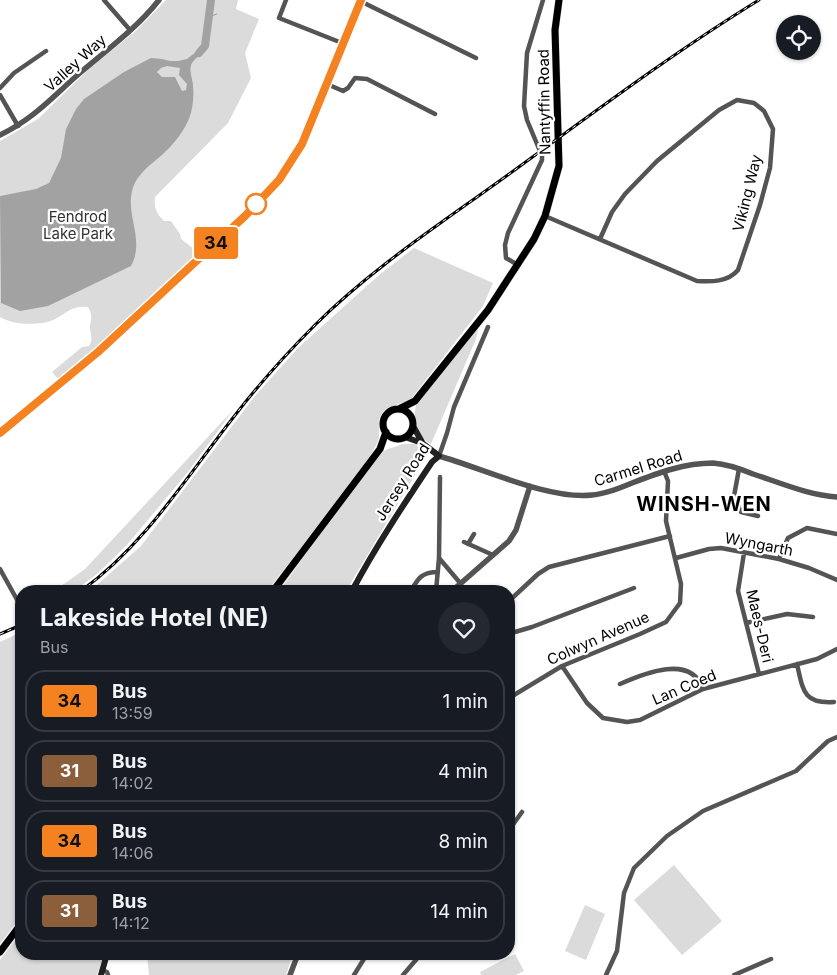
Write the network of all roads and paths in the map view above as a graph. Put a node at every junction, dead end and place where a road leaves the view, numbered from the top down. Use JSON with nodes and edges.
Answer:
{"nodes":[{"id":1,"x":104,"y":0,"type":"edge"},
{"id":2,"x":159,"y":0,"type":"edge"},
{"id":3,"x":286,"y":0,"type":"edge"},
{"id":4,"x":361,"y":0,"type":"edge"},
{"id":5,"x":543,"y":0,"type":"edge"},
{"id":6,"x":560,"y":0,"type":"edge"},
{"id":7,"x":130,"y":30,"type":"junction"},
{"id":8,"x":342,"y":43,"type":"junction"},
{"id":9,"x":46,"y":51,"type":"dead end"},
{"id":10,"x":476,"y":58,"type":"dead end"},
{"id":11,"x":326,"y":84,"type":"junction"},
{"id":12,"x":0,"y":88,"type":"edge"},
{"id":13,"x":0,"y":95,"type":"edge"},
{"id":14,"x":435,"y":114,"type":"dead end"},
{"id":15,"x":18,"y":126,"type":"junction"},
{"id":16,"x":0,"y":135,"type":"edge"},
{"id":17,"x":545,"y":216,"type":"junction"},
{"id":18,"x":600,"y":239,"type":"junction"},
{"id":19,"x":518,"y":265,"type":"junction"},
{"id":20,"x":488,"y":327,"type":"dead end"},
{"id":21,"x":415,"y":401,"type":"junction"},
{"id":22,"x":399,"y":409,"type":"junction"},
{"id":23,"x":411,"y":416,"type":"junction"},
{"id":24,"x":413,"y":426,"type":"junction"},
{"id":25,"x":386,"y":432,"type":"junction"},
{"id":26,"x":0,"y":433,"type":"edge"},
{"id":27,"x":405,"y":438,"type":"junction"},
{"id":28,"x":395,"y":439,"type":"junction"},
{"id":29,"x":422,"y":443,"type":"junction"},
{"id":30,"x":380,"y":449,"type":"junction"},
{"id":31,"x":439,"y":456,"type":"junction"},
{"id":32,"x":738,"y":468,"type":"junction"},
{"id":33,"x":664,"y":471,"type":"junction"},
{"id":34,"x":440,"y":477,"type":"dead end"},
{"id":35,"x":530,"y":486,"type":"junction"},
{"id":36,"x":837,"y":497,"type":"edge"},
{"id":37,"x":758,"y":516,"type":"dead end"},
{"id":38,"x":474,"y":534,"type":"dead end"},
{"id":39,"x":837,"y":534,"type":"edge"},
{"id":40,"x":670,"y":536,"type":"junction"},
{"id":41,"x":744,"y":553,"type":"junction"},
{"id":42,"x":493,"y":555,"type":"junction"},
{"id":43,"x":439,"y":558,"type":"junction"},
{"id":44,"x":676,"y":558,"type":"junction"},
{"id":45,"x":779,"y":560,"type":"junction"},
{"id":46,"x":0,"y":569,"type":"edge"},
{"id":47,"x":438,"y":572,"type":"junction"},
{"id":48,"x":837,"y":580,"type":"edge"},
{"id":49,"x":461,"y":584,"type":"joint"},
{"id":50,"x":278,"y":585,"type":"edge"},
{"id":51,"x":355,"y":585,"type":"edge"},
{"id":52,"x":415,"y":585,"type":"edge"},
{"id":53,"x":437,"y":585,"type":"edge"},
{"id":54,"x":634,"y":588,"type":"dead end"},
{"id":55,"x":515,"y":595,"type":"edge"},
{"id":56,"x":15,"y":596,"type":"edge"},
{"id":57,"x":813,"y":617,"type":"dead end"},
{"id":58,"x":746,"y":623,"type":"junction"},
{"id":59,"x":515,"y":632,"type":"edge"},
{"id":60,"x":837,"y":648,"type":"edge"},
{"id":61,"x":797,"y":664,"type":"junction"},
{"id":62,"x":562,"y":666,"type":"junction"},
{"id":63,"x":759,"y":674,"type":"junction"},
{"id":64,"x":620,"y":684,"type":"dead end"},
{"id":65,"x":703,"y":690,"type":"junction"},
{"id":66,"x":515,"y":694,"type":"edge"},
{"id":67,"x":834,"y":702,"type":"dead end"},
{"id":68,"x":837,"y":737,"type":"edge"},
{"id":69,"x":522,"y":812,"type":"dead end"},
{"id":70,"x":515,"y":822,"type":"edge"},
{"id":71,"x":15,"y":932,"type":"edge"},
{"id":72,"x":0,"y":952,"type":"edge"},
{"id":73,"x":771,"y":959,"type":"dead end"},
{"id":74,"x":105,"y":960,"type":"edge"},
{"id":75,"x":296,"y":960,"type":"edge"},
{"id":76,"x":363,"y":960,"type":"edge"},
{"id":77,"x":416,"y":960,"type":"edge"},
{"id":78,"x":101,"y":972,"type":"edge"},
{"id":79,"x":108,"y":975,"type":"edge"},
{"id":80,"x":290,"y":975,"type":"edge"},
{"id":81,"x":354,"y":975,"type":"edge"},
{"id":82,"x":403,"y":975,"type":"edge"},
{"id":83,"x":606,"y":975,"type":"edge"},
{"id":84,"x":734,"y":975,"type":"edge"}],
"edges":[{"from":1,"to":7,"type":"street"},
{"from":2,"to":7,"type":"street","name":"Valley Way"},
{"from":3,"to":8,"type":"street"},
{"from":4,"to":8,"type":"street"},
{"from":4,"to":10,"type":"street"},
{"from":5,"to":19,"type":"street"},
{"from":6,"to":17,"type":"main road","name":"Nantyffin Road"},
{"from":7,"to":15,"type":"street","name":"Valley Way"},
{"from":8,"to":11,"type":"street"},
{"from":9,"to":12,"type":"street"},
{"from":11,"to":14,"type":"street"},
{"from":11,"to":26,"type":"street"},
{"from":13,"to":15,"type":"street"},
{"from":15,"to":16,"type":"street","name":"Valley Way"},
{"from":17,"to":18,"type":"street","name":"Viking Way"},
{"from":17,"to":19,"type":"main road"},
{"from":18,"to":18,"type":"street","name":"Viking Way"},
{"from":19,"to":21,"type":"main road"},
{"from":20,"to":31,"type":"street","name":"Jersey Road"},
{"from":21,"to":22,"type":"main road"},
{"from":21,"to":23,"type":"main road"},
{"from":22,"to":23,"type":"main road"},
{"from":22,"to":25,"type":"main road"},
{"from":23,"to":24,"type":"main road"},
{"from":24,"to":27,"type":"main road"},
{"from":24,"to":29,"type":"main road","name":"Carmel Road"},
{"from":25,"to":28,"type":"main road"},
{"from":25,"to":30,"type":"main road"},
{"from":27,"to":28,"type":"main road"},
{"from":27,"to":29,"type":"main road","name":"Carmel Road"},
{"from":28,"to":30,"type":"main road"},
{"from":29,"to":31,"type":"main road","name":"Carmel Road"},
{"from":30,"to":50,"type":"main road"},
{"from":31,"to":35,"type":"street","name":"Carmel Road"},
{"from":31,"to":51,"type":"main road","name":"Jersey Road"},
{"from":32,"to":33,"type":"street","name":"Carmel Road"},
{"from":32,"to":36,"type":"street","name":"Carmel Road"},
{"from":32,"to":37,"type":"street"},
{"from":33,"to":35,"type":"street","name":"Carmel Road"},
{"from":33,"to":40,"type":"street","name":"Colwyn Avenue"},
{"from":34,"to":43,"type":"street"},
{"from":35,"to":42,"type":"street"},
{"from":38,"to":42,"type":"street"},
{"from":39,"to":45,"type":"street"},
{"from":40,"to":44,"type":"street","name":"Colwyn Avenue"},
{"from":40,"to":55,"type":"street"},
{"from":41,"to":44,"type":"street","name":"Wyngarth"},
{"from":41,"to":45,"type":"street","name":"Wyngarth"},
{"from":41,"to":58,"type":"street","name":"Maes-Deri"},
{"from":42,"to":49,"type":"street"},
{"from":43,"to":47,"type":"street"},
{"from":43,"to":49,"type":"street"},
{"from":44,"to":62,"type":"street","name":"Colwyn Avenue"},
{"from":45,"to":48,"type":"street","name":"Wyngarth"},
{"from":46,"to":56,"type":"street"},
{"from":47,"to":52,"type":"street"},
{"from":47,"to":53,"type":"street"},
{"from":54,"to":59,"type":"street"},
{"from":57,"to":58,"type":"street"},
{"from":58,"to":63,"type":"street","name":"Maes-Deri"},
{"from":60,"to":61,"type":"street","name":"Lan Coed"},
{"from":61,"to":63,"type":"street","name":"Lan Coed"},
{"from":61,"to":67,"type":"street"},
{"from":62,"to":65,"type":"street","name":"Lan Coed"},
{"from":62,"to":66,"type":"street","name":"Colwyn Avenue"},
{"from":63,"to":65,"type":"street","name":"Lan Coed"},
{"from":64,"to":65,"type":"street"},
{"from":68,"to":83,"type":"street"},
{"from":69,"to":70,"type":"street"},
{"from":71,"to":72,"type":"main road"},
{"from":73,"to":84,"type":"street"},
{"from":74,"to":78,"type":"main road"},
{"from":75,"to":80,"type":"street"},
{"from":76,"to":81,"type":"street"},
{"from":77,"to":82,"type":"street"},
{"from":78,"to":79,"type":"street"}]}
